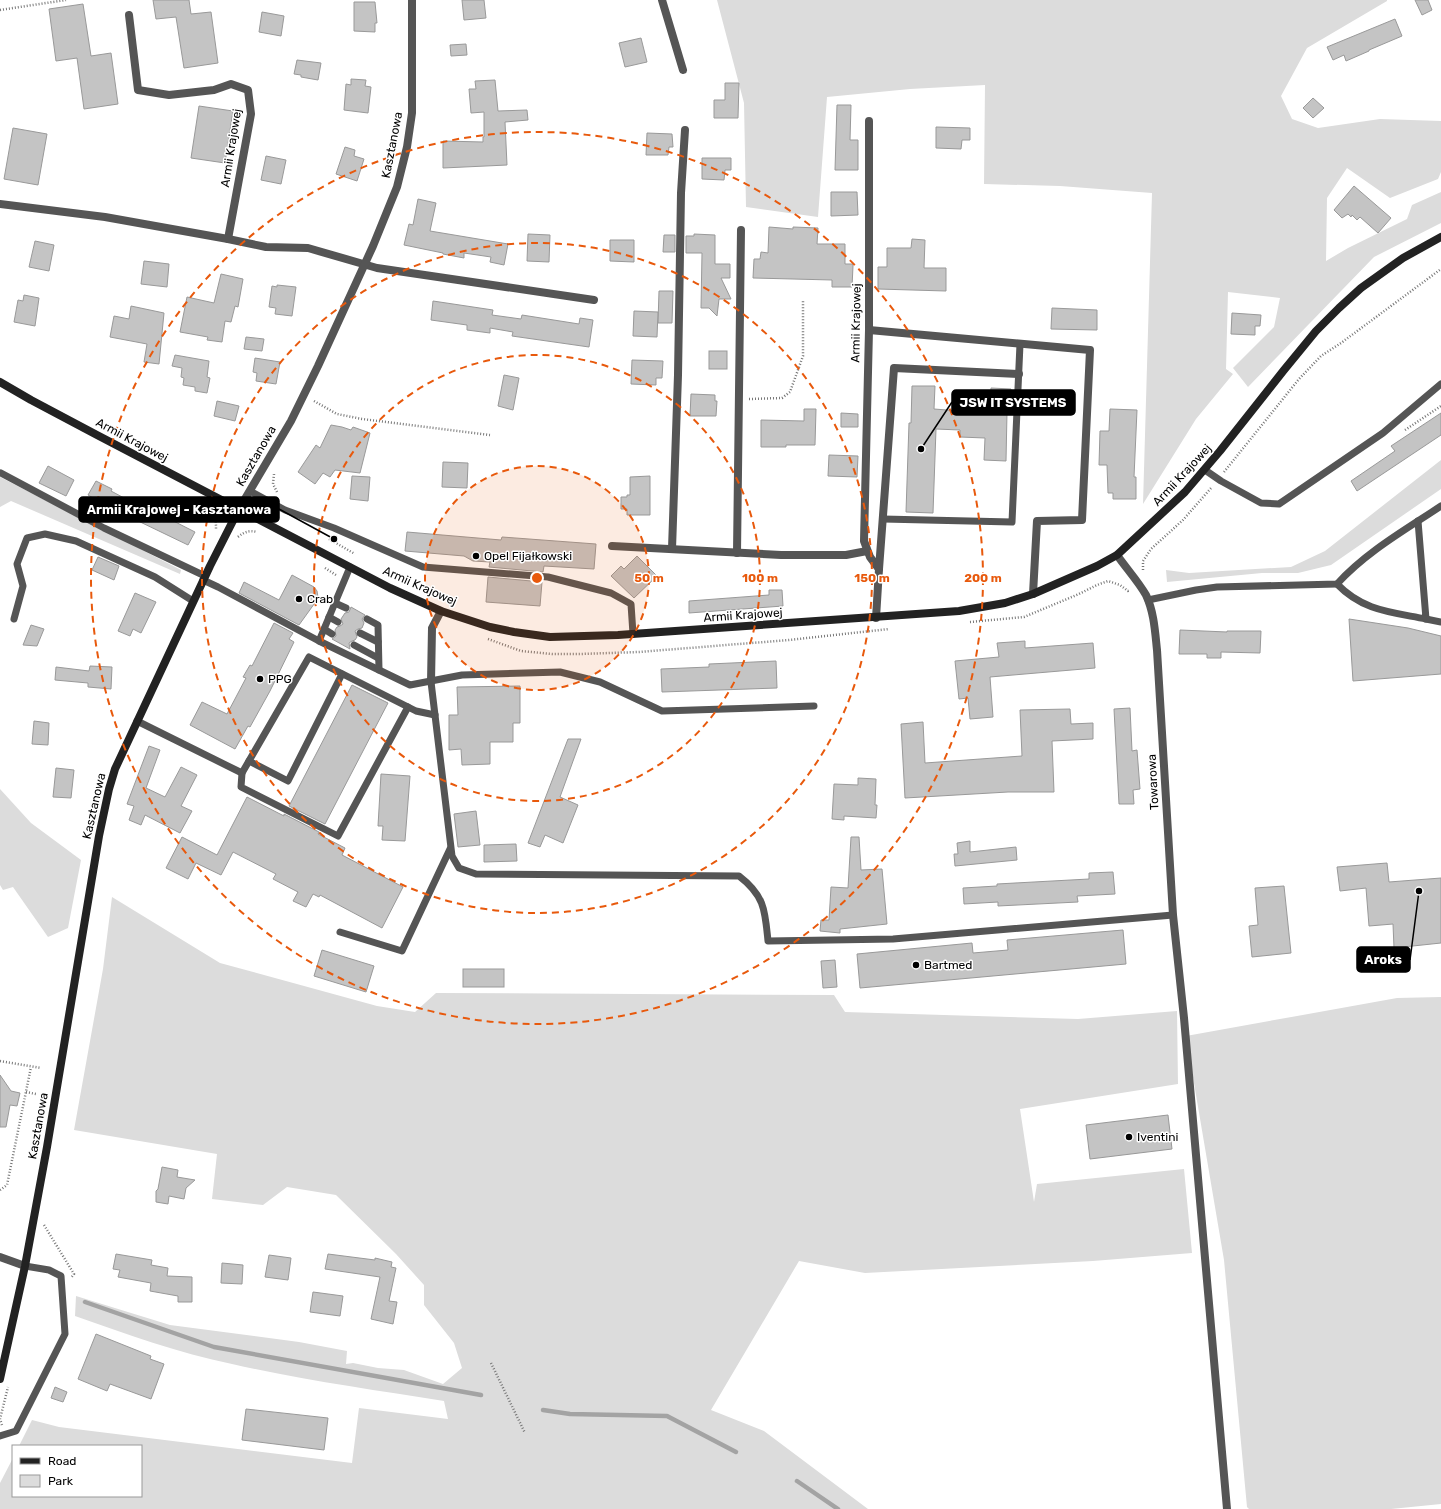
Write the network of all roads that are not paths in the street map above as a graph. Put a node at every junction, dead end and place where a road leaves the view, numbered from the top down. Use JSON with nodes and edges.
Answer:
{"nodes":[{"id":1,"x":412,"y":0,"type":"edge"},
{"id":2,"x":662,"y":0,"type":"edge"},
{"id":3,"x":129,"y":15,"type":"dead end"},
{"id":4,"x":683,"y":70,"type":"dead end"},
{"id":5,"x":869,"y":121,"type":"dead end"},
{"id":6,"x":685,"y":130,"type":"dead end"},
{"id":7,"x":0,"y":204,"type":"edge"},
{"id":8,"x":741,"y":230,"type":"dead end"},
{"id":9,"x":1441,"y":237,"type":"edge"},
{"id":10,"x":228,"y":238,"type":"junction"},
{"id":11,"x":364,"y":265,"type":"junction"},
{"id":12,"x":594,"y":300,"type":"dead end"},
{"id":13,"x":869,"y":330,"type":"junction"},
{"id":14,"x":1020,"y":344,"type":"junction"},
{"id":15,"x":1019,"y":374,"type":"junction"},
{"id":16,"x":0,"y":382,"type":"edge"},
{"id":17,"x":1441,"y":384,"type":"edge"},
{"id":18,"x":1205,"y":470,"type":"junction"},
{"id":19,"x":1,"y":473,"type":"edge"},
{"id":20,"x":250,"y":491,"type":"junction"},
{"id":21,"x":1441,"y":506,"type":"edge"},
{"id":22,"x":240,"y":509,"type":"junction"},
{"id":23,"x":883,"y":519,"type":"junction"},
{"id":24,"x":1418,"y":522,"type":"junction"},
{"id":25,"x":612,"y":546,"type":"dead end"},
{"id":26,"x":672,"y":549,"type":"junction"},
{"id":27,"x":867,"y":550,"type":"junction"},
{"id":28,"x":737,"y":552,"type":"junction"},
{"id":29,"x":1117,"y":554,"type":"junction"},
{"id":30,"x":350,"y":567,"type":"junction"},
{"id":31,"x":879,"y":569,"type":"junction"},
{"id":32,"x":204,"y":578,"type":"junction"},
{"id":33,"x":1337,"y":584,"type":"junction"},
{"id":34,"x":1033,"y":594,"type":"junction"},
{"id":35,"x":1148,"y":600,"type":"junction"},
{"id":36,"x":193,"y":601,"type":"junction"},
{"id":37,"x":335,"y":603,"type":"junction"},
{"id":38,"x":346,"y":608,"type":"dead end"},
{"id":39,"x":441,"y":611,"type":"junction"},
{"id":40,"x":329,"y":617,"type":"junction"},
{"id":41,"x":876,"y":618,"type":"junction"},
{"id":42,"x":14,"y":619,"type":"dead end"},
{"id":43,"x":367,"y":619,"type":"dead end"},
{"id":44,"x":1426,"y":619,"type":"junction"},
{"id":45,"x":338,"y":622,"type":"dead end"},
{"id":46,"x":1441,"y":622,"type":"edge"},
{"id":47,"x":324,"y":630,"type":"junction"},
{"id":48,"x":360,"y":633,"type":"dead end"},
{"id":49,"x":332,"y":634,"type":"dead end"},
{"id":50,"x":633,"y":634,"type":"junction"},
{"id":51,"x":319,"y":641,"type":"junction"},
{"id":52,"x":378,"y":642,"type":"junction"},
{"id":53,"x":354,"y":645,"type":"dead end"},
{"id":54,"x":378,"y":658,"type":"junction"},
{"id":55,"x":378,"y":670,"type":"junction"},
{"id":56,"x":342,"y":674,"type":"junction"},
{"id":57,"x":431,"y":682,"type":"junction"},
{"id":58,"x":814,"y":706,"type":"dead end"},
{"id":59,"x":408,"y":707,"type":"junction"},
{"id":60,"x":435,"y":715,"type":"junction"},
{"id":61,"x":137,"y":721,"type":"junction"},
{"id":62,"x":249,"y":761,"type":"junction"},
{"id":63,"x":242,"y":773,"type":"junction"},
{"id":64,"x":451,"y":847,"type":"junction"},
{"id":65,"x":1173,"y":915,"type":"junction"},
{"id":66,"x":340,"y":932,"type":"dead end"},
{"id":67,"x":0,"y":1257,"type":"edge"},
{"id":68,"x":25,"y":1266,"type":"junction"},
{"id":69,"x":0,"y":1379,"type":"edge"},
{"id":70,"x":0,"y":1436,"type":"edge"},
{"id":71,"x":1227,"y":1509,"type":"edge"}],
"edges":[{"from":1,"to":11,"type":"street","name":"Kasztanowa"},
{"from":2,"to":4,"type":"street"},
{"from":3,"to":10,"type":"street","name":"Armii Krajowej"},
{"from":5,"to":13,"type":"street","name":"Armii Krajowej"},
{"from":6,"to":26,"type":"street"},
{"from":7,"to":10,"type":"street"},
{"from":8,"to":28,"type":"street"},
{"from":9,"to":18,"type":"street","name":"Armii Krajowej"},
{"from":10,"to":11,"type":"street"},
{"from":11,"to":12,"type":"street"},
{"from":11,"to":20,"type":"street","name":"Kasztanowa"},
{"from":13,"to":14,"type":"street"},
{"from":13,"to":27,"type":"street","name":"Armii Krajowej"},
{"from":14,"to":15,"type":"lane"},
{"from":14,"to":34,"type":"street"},
{"from":15,"to":23,"type":"street"},
{"from":15,"to":23,"type":"lane"},
{"from":16,"to":22,"type":"street","name":"Armii Krajowej"},
{"from":17,"to":18,"type":"lane"},
{"from":18,"to":29,"type":"street","name":"Armii Krajowej"},
{"from":19,"to":32,"type":"lane"},
{"from":20,"to":22,"type":"street","name":"Kasztanowa"},
{"from":20,"to":50,"type":"lane"},
{"from":21,"to":24,"type":"lane"},
{"from":22,"to":30,"type":"street","name":"Armii Krajowej"},
{"from":22,"to":32,"type":"street","name":"Kasztanowa"},
{"from":23,"to":31,"type":"street"},
{"from":24,"to":33,"type":"lane"},
{"from":24,"to":44,"type":"lane"},
{"from":25,"to":26,"type":"street"},
{"from":26,"to":28,"type":"street"},
{"from":27,"to":28,"type":"street"},
{"from":27,"to":31,"type":"street","name":"Armii Krajowej"},
{"from":29,"to":34,"type":"street","name":"Armii Krajowej"},
{"from":29,"to":35,"type":"street","name":"Towarowa"},
{"from":30,"to":37,"type":"lane"},
{"from":30,"to":39,"type":"street","name":"Armii Krajowej"},
{"from":31,"to":41,"type":"street"},
{"from":32,"to":36,"type":"street","name":"Kasztanowa"},
{"from":32,"to":51,"type":"lane"},
{"from":33,"to":35,"type":"lane"},
{"from":33,"to":44,"type":"lane"},
{"from":34,"to":41,"type":"street","name":"Armii Krajowej"},
{"from":35,"to":65,"type":"street","name":"Towarowa"},
{"from":36,"to":42,"type":"lane"},
{"from":36,"to":61,"type":"street","name":"Kasztanowa"},
{"from":37,"to":38,"type":"lane"},
{"from":37,"to":40,"type":"lane"},
{"from":39,"to":50,"type":"street","name":"Armii Krajowej"},
{"from":39,"to":57,"type":"street"},
{"from":40,"to":45,"type":"lane"},
{"from":40,"to":47,"type":"lane"},
{"from":41,"to":50,"type":"street","name":"Armii Krajowej"},
{"from":43,"to":52,"type":"lane"},
{"from":44,"to":46,"type":"lane"},
{"from":47,"to":49,"type":"lane"},
{"from":47,"to":51,"type":"lane"},
{"from":48,"to":52,"type":"lane"},
{"from":51,"to":55,"type":"lane"},
{"from":52,"to":54,"type":"lane"},
{"from":53,"to":54,"type":"lane"},
{"from":54,"to":55,"type":"lane"},
{"from":55,"to":57,"type":"lane"},
{"from":56,"to":59,"type":"lane"},
{"from":56,"to":62,"type":"lane"},
{"from":56,"to":62,"type":"lane"},
{"from":57,"to":58,"type":"lane"},
{"from":57,"to":60,"type":"lane"},
{"from":59,"to":60,"type":"lane"},
{"from":59,"to":63,"type":"lane"},
{"from":60,"to":64,"type":"lane"},
{"from":61,"to":63,"type":"lane"},
{"from":61,"to":68,"type":"street","name":"Kasztanowa"},
{"from":62,"to":63,"type":"lane"},
{"from":64,"to":65,"type":"lane"},
{"from":64,"to":66,"type":"lane"},
{"from":65,"to":71,"type":"street","name":"Towarowa"},
{"from":67,"to":68,"type":"street"},
{"from":68,"to":69,"type":"street","name":"Kasztanowa"},
{"from":68,"to":70,"type":"lane"}]}
